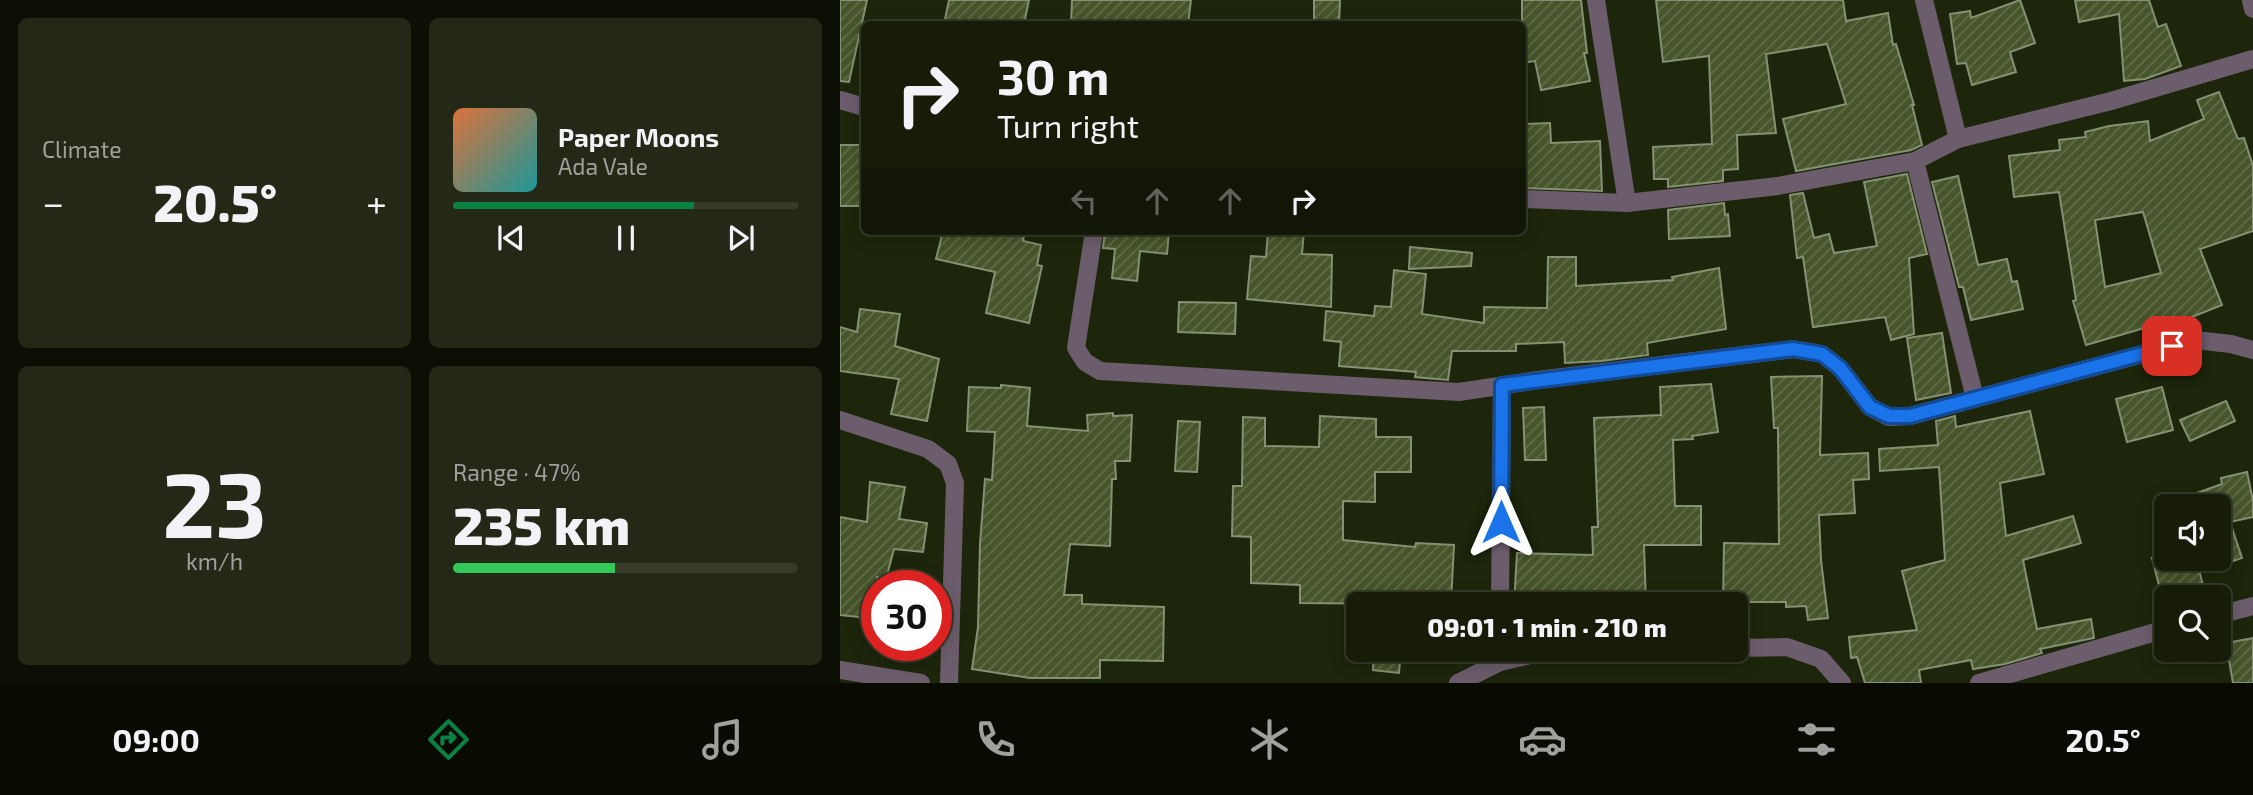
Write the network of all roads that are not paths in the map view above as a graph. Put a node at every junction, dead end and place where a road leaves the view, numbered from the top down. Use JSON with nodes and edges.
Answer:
{"nodes":[{"id":1,"x":1596,"y":0,"type":"edge"},
{"id":2,"x":1924,"y":0,"type":"edge"},
{"id":3,"x":2251,"y":0,"type":"edge"},
{"id":4,"x":2253,"y":9,"type":"edge"},
{"id":5,"x":2253,"y":59,"type":"edge"},
{"id":6,"x":840,"y":100,"type":"edge"},
{"id":7,"x":861,"y":106,"type":"edge"},
{"id":8,"x":1958,"y":139,"type":"junction"},
{"id":9,"x":1915,"y":161,"type":"junction"},
{"id":10,"x":1526,"y":199,"type":"edge"},
{"id":11,"x":1626,"y":202,"type":"junction"},
{"id":12,"x":1093,"y":235,"type":"edge"},
{"id":13,"x":2253,"y":350,"type":"edge"},
{"id":14,"x":1502,"y":385,"type":"junction"},
{"id":15,"x":1975,"y":398,"type":"junction"},
{"id":16,"x":840,"y":420,"type":"edge"},
{"id":17,"x":1500,"y":592,"type":"edge"},
{"id":18,"x":2253,"y":606,"type":"edge"},
{"id":19,"x":2231,"y":612,"type":"edge"},
{"id":20,"x":2154,"y":632,"type":"edge"},
{"id":21,"x":1748,"y":648,"type":"edge"},
{"id":22,"x":1491,"y":662,"type":"edge"},
{"id":23,"x":840,"y":670,"type":"edge"},
{"id":24,"x":921,"y":683,"type":"edge"},
{"id":25,"x":949,"y":683,"type":"edge"},
{"id":26,"x":1458,"y":683,"type":"edge"},
{"id":27,"x":1842,"y":683,"type":"edge"},
{"id":28,"x":1979,"y":683,"type":"edge"}],
"edges":[{"from":1,"to":11,"type":"street"},
{"from":2,"to":8,"type":"street"},
{"from":3,"to":4,"type":"street"},
{"from":5,"to":8,"type":"street"},
{"from":6,"to":7,"type":"street"},
{"from":8,"to":9,"type":"street"},
{"from":9,"to":11,"type":"street"},
{"from":9,"to":15,"type":"street"},
{"from":10,"to":11,"type":"street"},
{"from":12,"to":14,"type":"street"},
{"from":13,"to":15,"type":"street"},
{"from":14,"to":15,"type":"street"},
{"from":14,"to":17,"type":"street"},
{"from":16,"to":25,"type":"street"},
{"from":18,"to":19,"type":"street"},
{"from":20,"to":28,"type":"street"},
{"from":21,"to":27,"type":"street"},
{"from":22,"to":26,"type":"street"},
{"from":23,"to":24,"type":"street"}]}
